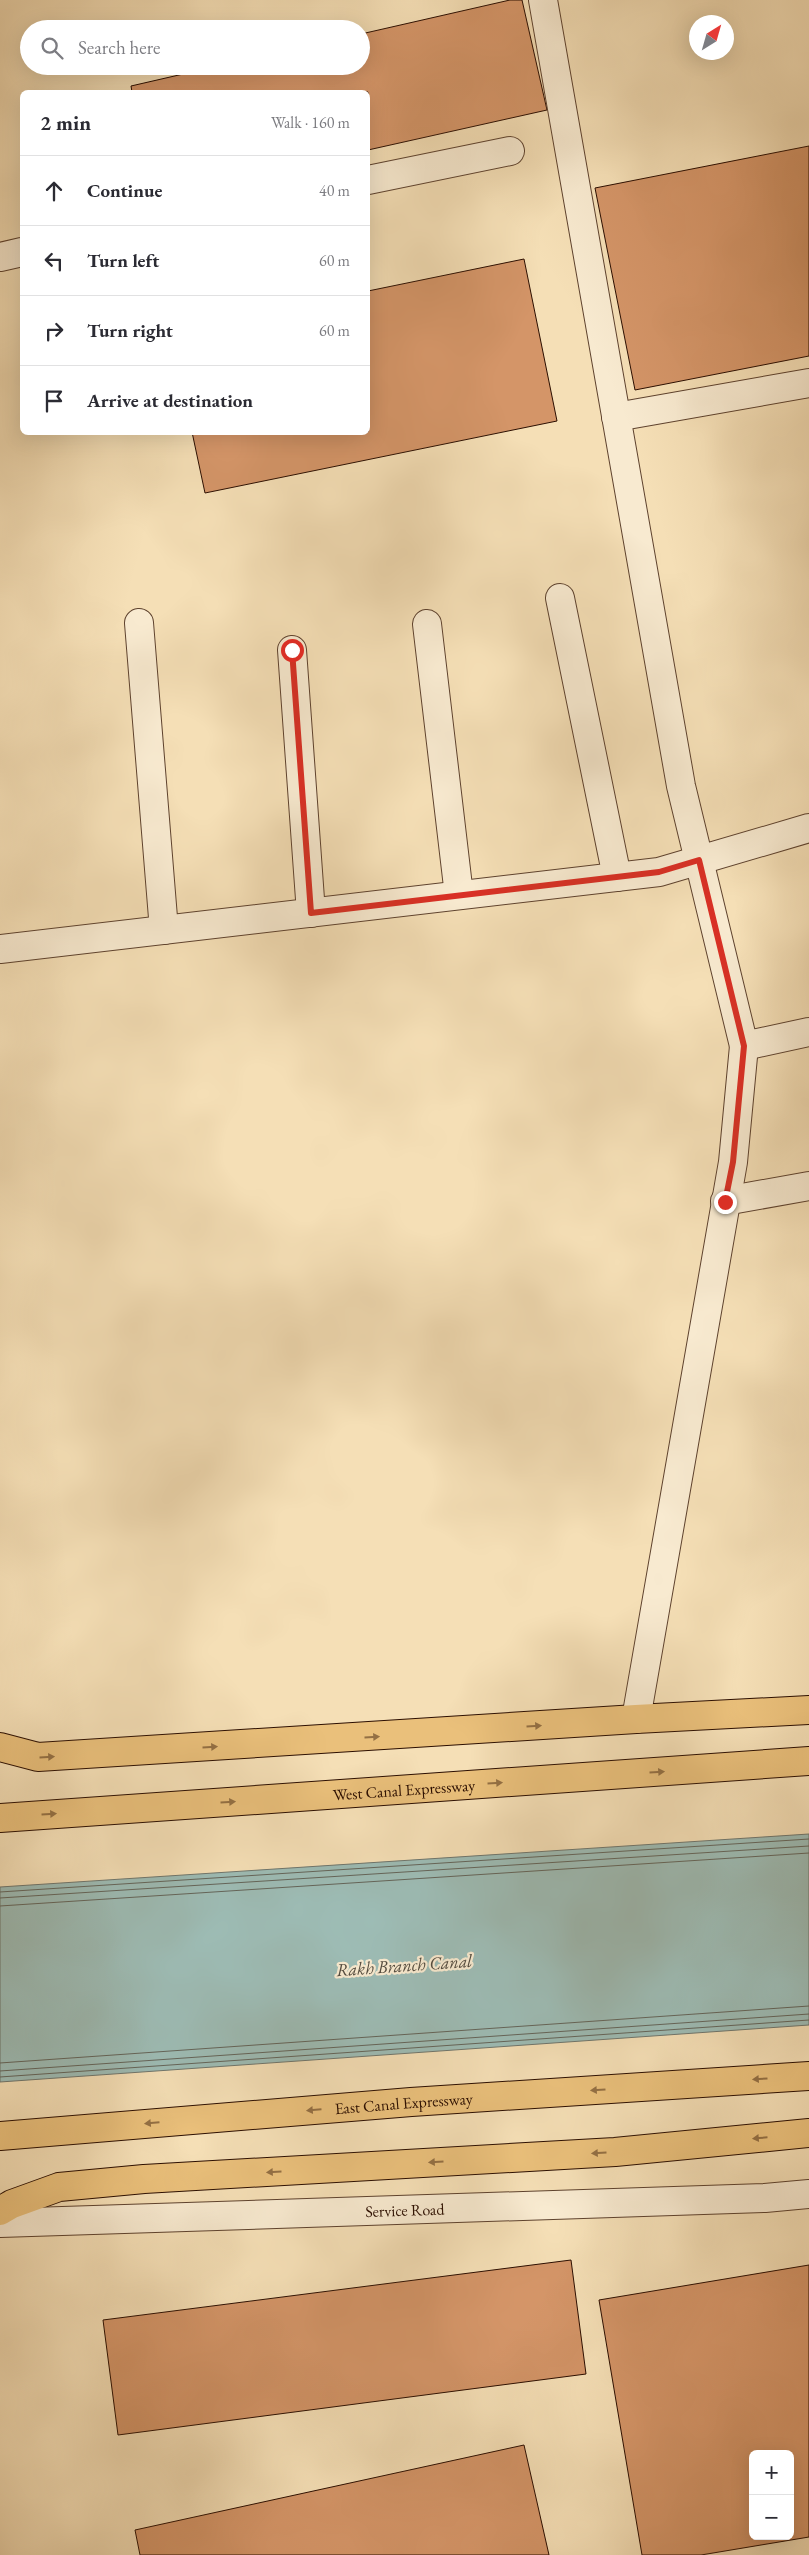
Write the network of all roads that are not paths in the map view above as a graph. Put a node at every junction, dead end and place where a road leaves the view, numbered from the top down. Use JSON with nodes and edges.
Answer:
{"nodes":[{"id":1,"x":542,"y":0,"type":"edge"},
{"id":2,"x":510,"y":150,"type":"dead end"},
{"id":3,"x":370,"y":180,"type":"edge"},
{"id":4,"x":20,"y":252,"type":"edge"},
{"id":5,"x":0,"y":257,"type":"edge"},
{"id":6,"x":809,"y":383,"type":"edge"},
{"id":7,"x":616,"y":417,"type":"junction"},
{"id":8,"x":560,"y":598,"type":"dead end"},
{"id":9,"x":139,"y":623,"type":"dead end"},
{"id":10,"x":428,"y":624,"type":"dead end"},
{"id":11,"x":292,"y":650,"type":"dead end"},
{"id":12,"x":809,"y":828,"type":"edge"},
{"id":13,"x":699,"y":860,"type":"junction"},
{"id":14,"x":617,"y":877,"type":"junction"},
{"id":15,"x":460,"y":895,"type":"junction"},
{"id":16,"x":311,"y":913,"type":"junction"},
{"id":17,"x":164,"y":930,"type":"junction"},
{"id":18,"x":0,"y":949,"type":"edge"},
{"id":19,"x":809,"y":1032,"type":"edge"},
{"id":20,"x":744,"y":1046,"type":"junction"},
{"id":21,"x":809,"y":1186,"type":"edge"},
{"id":22,"x":725,"y":1202,"type":"junction"},
{"id":23,"x":809,"y":1710,"type":"edge"},
{"id":24,"x":636,"y":1719,"type":"junction"},
{"id":25,"x":0,"y":1747,"type":"edge"},
{"id":26,"x":809,"y":1761,"type":"edge"},
{"id":27,"x":0,"y":1818,"type":"edge"},
{"id":28,"x":809,"y":2076,"type":"edge"},
{"id":29,"x":809,"y":2133,"type":"edge"},
{"id":30,"x":0,"y":2136,"type":"edge"},
{"id":31,"x":809,"y":2194,"type":"edge"},
{"id":32,"x":0,"y":2211,"type":"edge"},
{"id":33,"x":0,"y":2223,"type":"edge"}],
"edges":[{"from":1,"to":7,"type":"street"},
{"from":2,"to":3,"type":"street"},
{"from":4,"to":5,"type":"street"},
{"from":6,"to":7,"type":"street"},
{"from":7,"to":13,"type":"street"},
{"from":8,"to":14,"type":"street"},
{"from":9,"to":17,"type":"street"},
{"from":10,"to":15,"type":"street"},
{"from":11,"to":16,"type":"street"},
{"from":12,"to":13,"type":"street"},
{"from":13,"to":14,"type":"street"},
{"from":13,"to":20,"type":"street"},
{"from":14,"to":15,"type":"street"},
{"from":15,"to":16,"type":"street"},
{"from":16,"to":17,"type":"street"},
{"from":17,"to":18,"type":"street"},
{"from":19,"to":20,"type":"street"},
{"from":20,"to":22,"type":"street"},
{"from":21,"to":22,"type":"street"},
{"from":22,"to":24,"type":"street"},
{"from":23,"to":24,"type":"main road"},
{"from":25,"to":24,"type":"main road","one_way":true},
{"from":27,"to":26,"type":"main road","name":"West Canal Expressway","one_way":true},
{"from":28,"to":30,"type":"main road","name":"East Canal Expressway","one_way":true},
{"from":29,"to":32,"type":"main road","one_way":true},
{"from":31,"to":33,"type":"street","name":"Service Road"}]}
